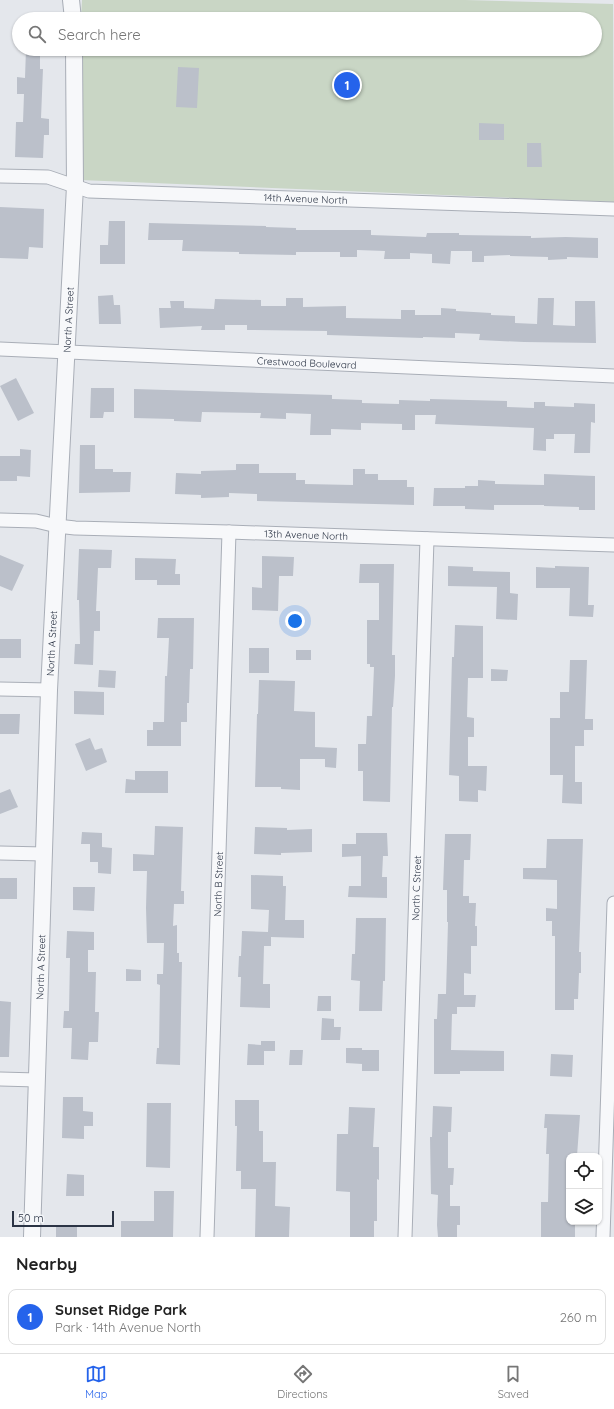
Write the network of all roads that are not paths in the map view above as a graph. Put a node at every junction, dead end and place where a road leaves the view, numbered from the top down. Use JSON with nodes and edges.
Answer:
{"nodes":[{"id":1,"x":71,"y":0,"type":"edge"},
{"id":2,"x":72,"y":12,"type":"edge"},
{"id":3,"x":74,"y":56,"type":"edge"},
{"id":4,"x":0,"y":176,"type":"edge"},
{"id":5,"x":75,"y":186,"type":"junction"},
{"id":6,"x":614,"y":209,"type":"edge"},
{"id":7,"x":0,"y":349,"type":"edge"},
{"id":8,"x":66,"y":351,"type":"junction"},
{"id":9,"x":614,"y":376,"type":"edge"},
{"id":10,"x":0,"y":520,"type":"edge"},
{"id":11,"x":57,"y":526,"type":"junction"},
{"id":12,"x":229,"y":532,"type":"junction"},
{"id":13,"x":427,"y":539,"type":"junction"},
{"id":14,"x":614,"y":545,"type":"edge"},
{"id":15,"x":0,"y":689,"type":"edge"},
{"id":16,"x":49,"y":690,"type":"junction"},
{"id":17,"x":0,"y":853,"type":"edge"},
{"id":18,"x":44,"y":854,"type":"junction"},
{"id":19,"x":614,"y":903,"type":"edge"},
{"id":20,"x":0,"y":1079,"type":"edge"},
{"id":21,"x":37,"y":1080,"type":"junction"},
{"id":22,"x":32,"y":1237,"type":"edge"},
{"id":23,"x":207,"y":1237,"type":"edge"},
{"id":24,"x":405,"y":1237,"type":"edge"},
{"id":25,"x":603,"y":1237,"type":"edge"}],
"edges":[{"from":1,"to":2,"type":"street"},
{"from":3,"to":5,"type":"street","name":"North A Street"},
{"from":4,"to":5,"type":"street","name":"14th Avenue North"},
{"from":5,"to":6,"type":"street","name":"14th Avenue North"},
{"from":5,"to":8,"type":"street","name":"North A Street"},
{"from":7,"to":8,"type":"street","name":"Crestwood Boulevard"},
{"from":8,"to":9,"type":"street","name":"Crestwood Boulevard"},
{"from":8,"to":11,"type":"street","name":"North A Street"},
{"from":10,"to":11,"type":"street","name":"13th Avenue North"},
{"from":11,"to":12,"type":"street","name":"13th Avenue North"},
{"from":11,"to":16,"type":"street","name":"North A Street"},
{"from":12,"to":13,"type":"street","name":"13th Avenue North"},
{"from":12,"to":23,"type":"street","name":"North B Street"},
{"from":13,"to":14,"type":"street","name":"13th Avenue North"},
{"from":13,"to":24,"type":"street","name":"North C Street"},
{"from":15,"to":16,"type":"street"},
{"from":16,"to":18,"type":"street","name":"North A Street"},
{"from":17,"to":18,"type":"street"},
{"from":18,"to":21,"type":"street","name":"North A Street"},
{"from":19,"to":25,"type":"street"},
{"from":20,"to":21,"type":"street"},
{"from":21,"to":22,"type":"street","name":"North A Street"}]}
